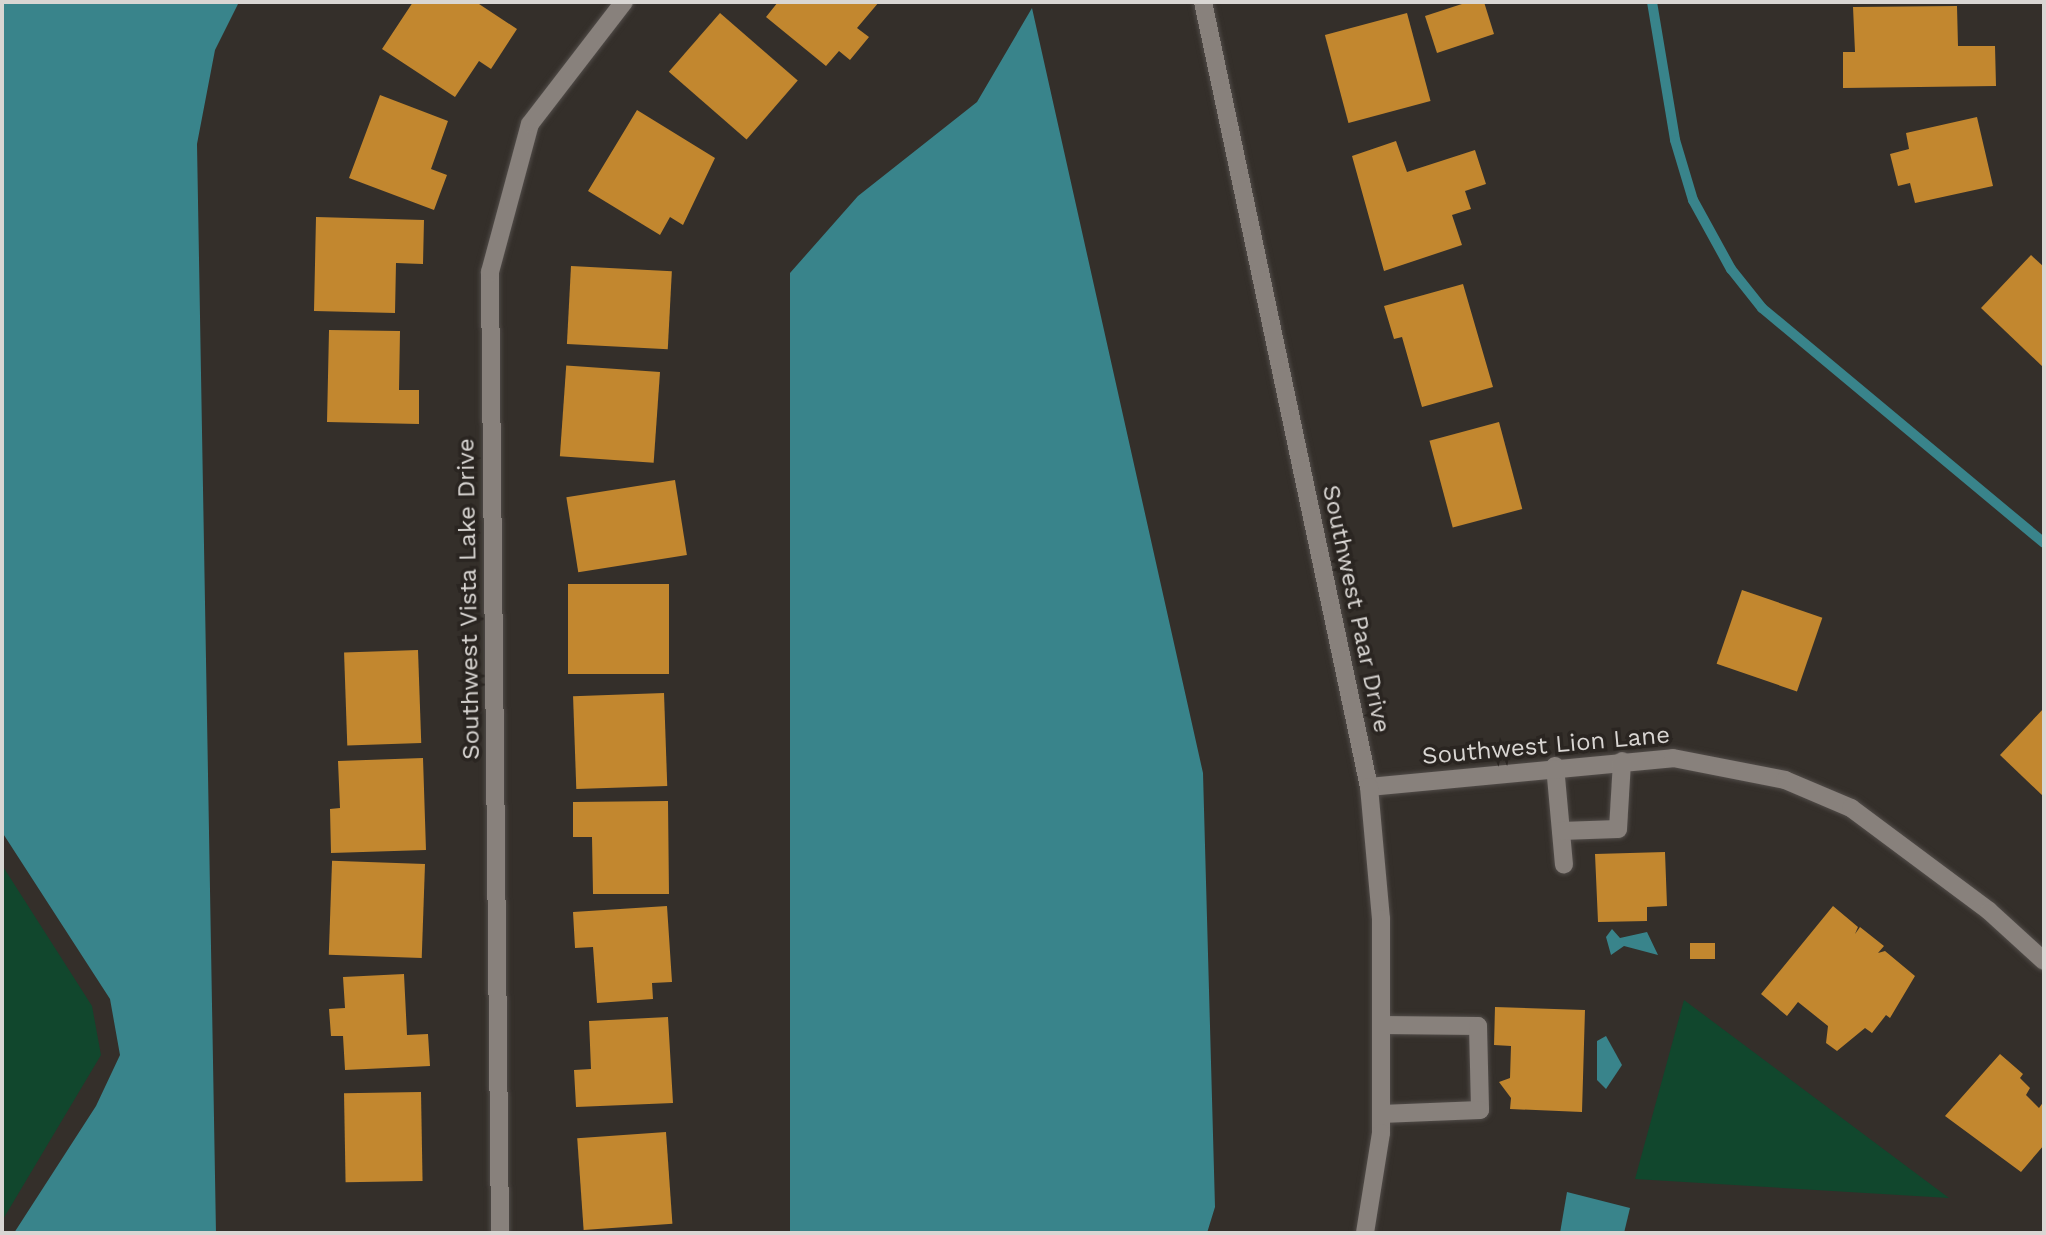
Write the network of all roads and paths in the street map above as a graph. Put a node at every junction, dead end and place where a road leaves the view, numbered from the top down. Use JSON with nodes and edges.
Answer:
{"nodes":[{"id":1,"x":624,"y":2,"type":"edge"},
{"id":2,"x":1203,"y":2,"type":"edge"},
{"id":3,"x":1622,"y":761,"type":"junction"},
{"id":4,"x":1555,"y":766,"type":"junction"},
{"id":5,"x":1368,"y":786,"type":"junction"},
{"id":6,"x":1561,"y":831,"type":"junction"},
{"id":7,"x":1564,"y":865,"type":"dead end"},
{"id":8,"x":2044,"y":961,"type":"edge"},
{"id":9,"x":1381,"y":1025,"type":"junction"},
{"id":10,"x":1381,"y":1114,"type":"junction"},
{"id":11,"x":500,"y":1233,"type":"edge"},
{"id":12,"x":1365,"y":1233,"type":"edge"}],
"edges":[{"from":1,"to":11,"type":"street","name":"Southwest Vista Lake Drive"},
{"from":2,"to":5,"type":"street","name":"Southwest Paar Drive"},
{"from":3,"to":4,"type":"street","name":"Southwest Lion Lane"},
{"from":3,"to":6,"type":"street"},
{"from":3,"to":8,"type":"street","name":"Southwest Lion Lane"},
{"from":4,"to":5,"type":"street","name":"Southwest Lion Lane"},
{"from":4,"to":6,"type":"street"},
{"from":5,"to":9,"type":"street","name":"Southwest Paar Drive"},
{"from":6,"to":7,"type":"street"},
{"from":9,"to":10,"type":"street","name":"Southwest Paar Drive"},
{"from":9,"to":10,"type":"street"},
{"from":10,"to":12,"type":"street","name":"Southwest Paar Drive"}]}
